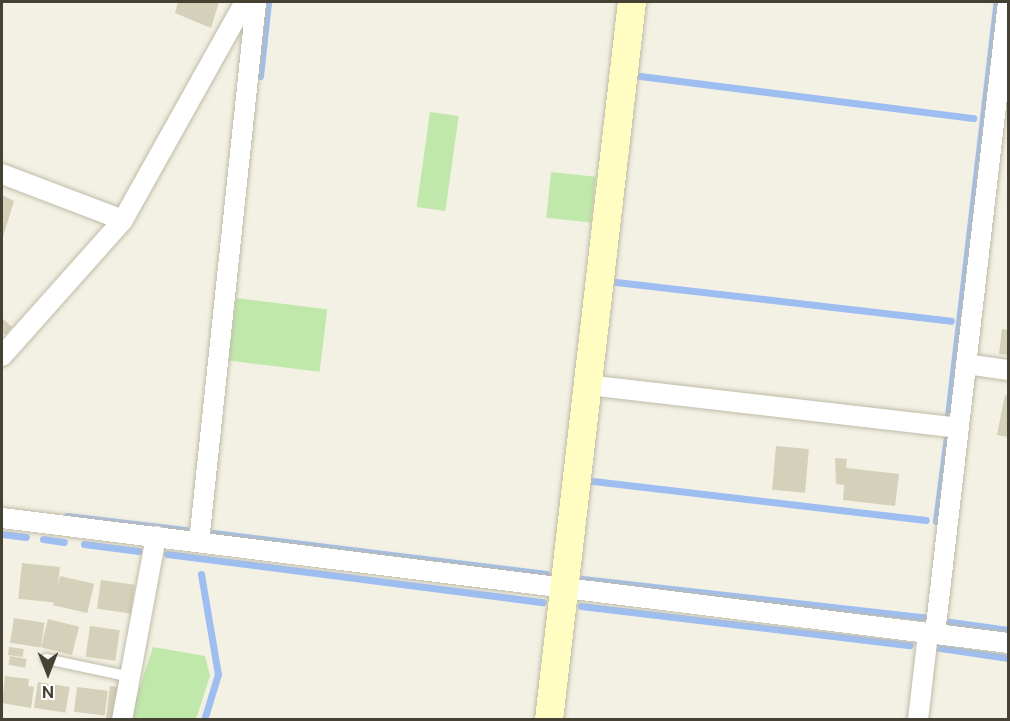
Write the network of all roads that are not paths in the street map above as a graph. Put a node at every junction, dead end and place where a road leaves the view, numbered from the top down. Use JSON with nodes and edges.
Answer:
{"nodes":[{"id":1,"x":245,"y":2,"type":"edge"},
{"id":2,"x":256,"y":2,"type":"edge"},
{"id":3,"x":632,"y":2,"type":"edge"},
{"id":4,"x":1008,"y":2,"type":"edge"},
{"id":5,"x":2,"y":174,"type":"edge"},
{"id":6,"x":123,"y":220,"type":"junction"},
{"id":7,"x":2,"y":356,"type":"edge"},
{"id":8,"x":966,"y":364,"type":"junction"},
{"id":9,"x":1008,"y":370,"type":"edge"},
{"id":10,"x":588,"y":385,"type":"junction"},
{"id":11,"x":958,"y":428,"type":"junction"},
{"id":12,"x":2,"y":518,"type":"edge"},
{"id":13,"x":156,"y":536,"type":"junction"},
{"id":14,"x":199,"y":542,"type":"junction"},
{"id":15,"x":565,"y":588,"type":"junction"},
{"id":16,"x":931,"y":634,"type":"junction"},
{"id":17,"x":1008,"y":643,"type":"edge"},
{"id":18,"x":45,"y":659,"type":"dead end"},
{"id":19,"x":131,"y":677,"type":"junction"},
{"id":20,"x":123,"y":720,"type":"edge"},
{"id":21,"x":549,"y":720,"type":"edge"},
{"id":22,"x":918,"y":720,"type":"edge"}],
"edges":[{"from":1,"to":6,"type":"street"},
{"from":2,"to":14,"type":"street"},
{"from":3,"to":10,"type":"street"},
{"from":4,"to":8,"type":"street"},
{"from":5,"to":6,"type":"street"},
{"from":6,"to":7,"type":"street"},
{"from":8,"to":9,"type":"street"},
{"from":8,"to":11,"type":"street"},
{"from":10,"to":11,"type":"street"},
{"from":10,"to":15,"type":"street"},
{"from":11,"to":16,"type":"street"},
{"from":12,"to":13,"type":"street"},
{"from":13,"to":14,"type":"street"},
{"from":13,"to":19,"type":"street"},
{"from":14,"to":15,"type":"street"},
{"from":15,"to":16,"type":"street"},
{"from":15,"to":21,"type":"street"},
{"from":16,"to":17,"type":"street"},
{"from":16,"to":22,"type":"street"},
{"from":18,"to":19,"type":"lane"},
{"from":19,"to":20,"type":"street"}]}
